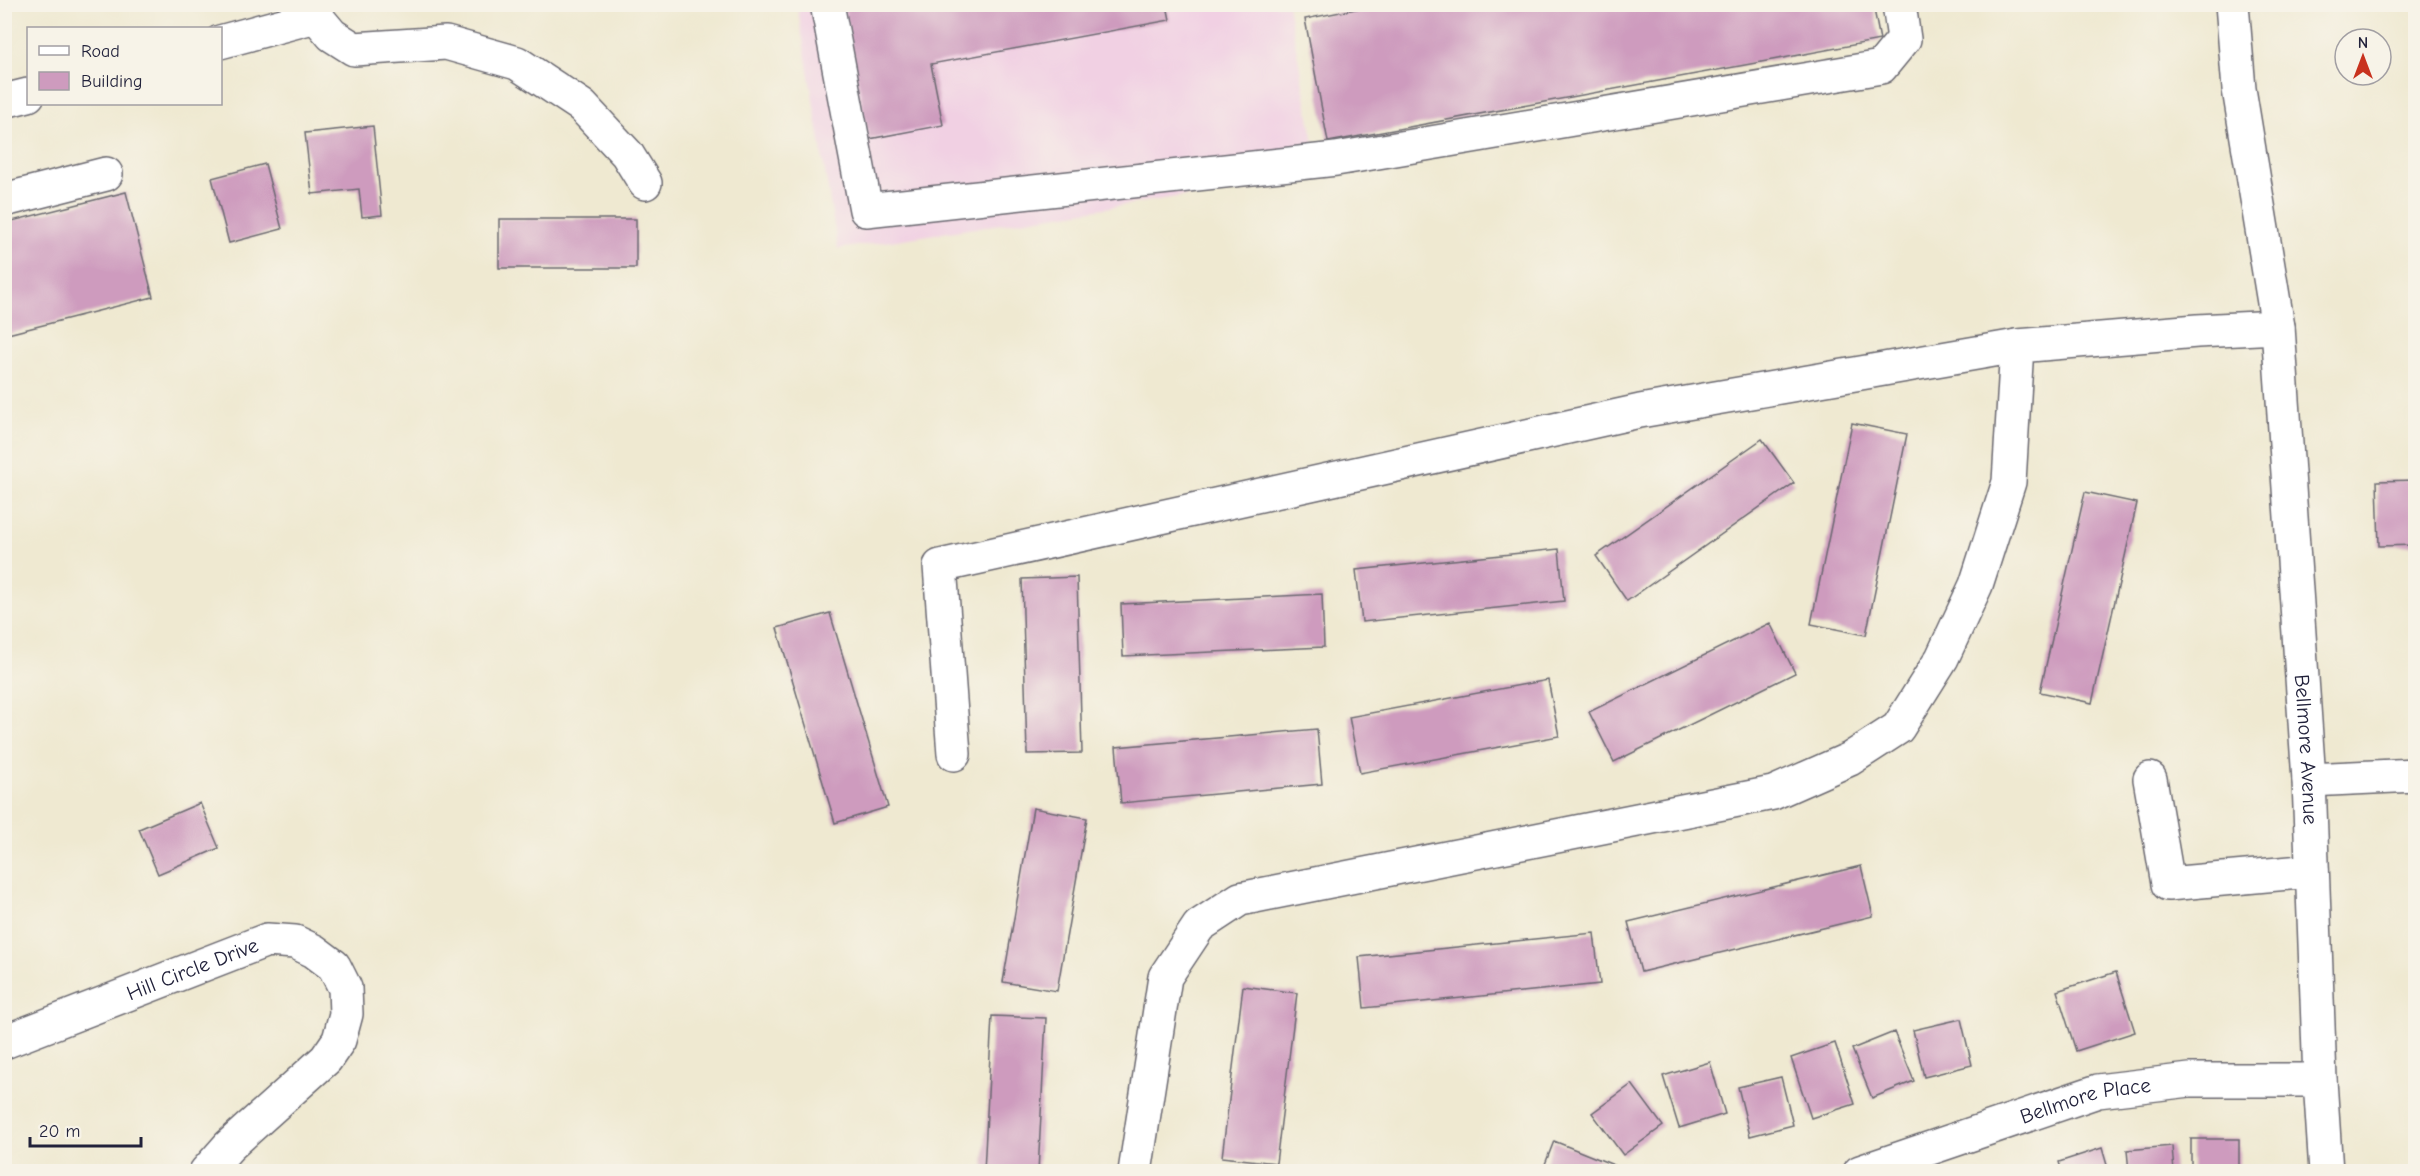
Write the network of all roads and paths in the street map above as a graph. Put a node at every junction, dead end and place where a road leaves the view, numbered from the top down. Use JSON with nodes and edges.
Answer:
{"nodes":[{"id":1,"x":827,"y":4,"type":"edge"},
{"id":2,"x":1899,"y":4,"type":"edge"},
{"id":3,"x":2232,"y":4,"type":"edge"},
{"id":4,"x":316,"y":10,"type":"edge"},
{"id":5,"x":222,"y":41,"type":"edge"},
{"id":6,"x":27,"y":95,"type":"edge"},
{"id":7,"x":4,"y":101,"type":"edge"},
{"id":8,"x":106,"y":174,"type":"dead end"},
{"id":9,"x":645,"y":183,"type":"dead end"},
{"id":10,"x":4,"y":200,"type":"edge"},
{"id":11,"x":2278,"y":327,"type":"junction"},
{"id":12,"x":2017,"y":346,"type":"junction"},
{"id":13,"x":954,"y":754,"type":"dead end"},
{"id":14,"x":2415,"y":775,"type":"edge"},
{"id":15,"x":2150,"y":779,"type":"dead end"},
{"id":16,"x":2308,"y":780,"type":"junction"},
{"id":17,"x":2312,"y":871,"type":"junction"},
{"id":18,"x":4,"y":1042,"type":"edge"},
{"id":19,"x":2320,"y":1080,"type":"junction"},
{"id":20,"x":206,"y":1172,"type":"edge"},
{"id":21,"x":1135,"y":1172,"type":"edge"},
{"id":22,"x":1860,"y":1172,"type":"edge"},
{"id":23,"x":2326,"y":1172,"type":"edge"}],
"edges":[{"from":1,"to":2,"type":"street"},
{"from":3,"to":11,"type":"street","name":"Bellmore Avenue"},
{"from":4,"to":5,"type":"street"},
{"from":4,"to":9,"type":"street"},
{"from":6,"to":7,"type":"street"},
{"from":8,"to":10,"type":"street"},
{"from":11,"to":12,"type":"street"},
{"from":11,"to":16,"type":"street","name":"Bellmore Avenue"},
{"from":12,"to":13,"type":"street"},
{"from":12,"to":21,"type":"street"},
{"from":14,"to":16,"type":"street"},
{"from":15,"to":17,"type":"street"},
{"from":16,"to":17,"type":"street","name":"Bellmore Avenue"},
{"from":17,"to":19,"type":"street","name":"Bellmore Avenue"},
{"from":18,"to":20,"type":"street","name":"Hill Circle Drive"},
{"from":19,"to":22,"type":"street","name":"Bellmore Place"},
{"from":19,"to":23,"type":"street","name":"Bellmore Avenue"}]}
